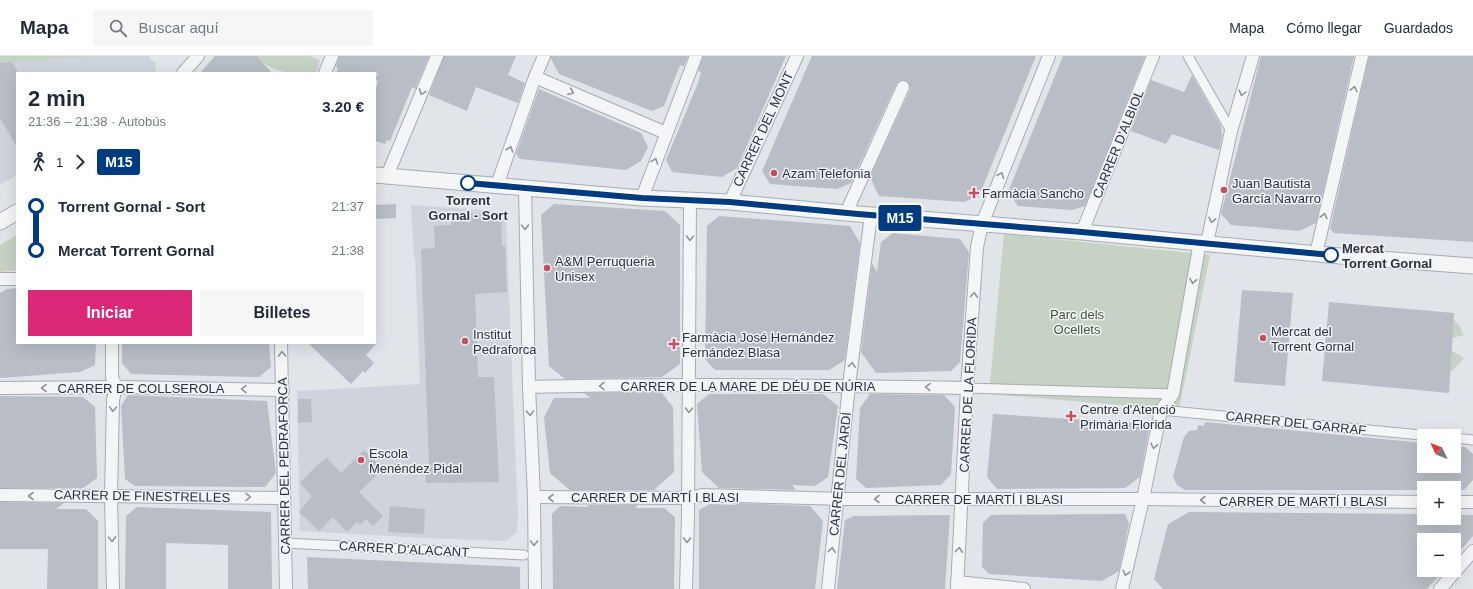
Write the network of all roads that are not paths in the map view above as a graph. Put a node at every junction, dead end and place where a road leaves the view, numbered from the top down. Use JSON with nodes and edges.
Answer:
{"nodes":[{"id":1,"x":198,"y":56,"type":"edge"},
{"id":2,"x":332,"y":56,"type":"edge"},
{"id":3,"x":437,"y":56,"type":"edge"},
{"id":4,"x":544,"y":56,"type":"edge"},
{"id":5,"x":696,"y":56,"type":"edge"},
{"id":6,"x":797,"y":56,"type":"edge"},
{"id":7,"x":1049,"y":56,"type":"edge"},
{"id":8,"x":1153,"y":56,"type":"edge"},
{"id":9,"x":1188,"y":56,"type":"edge"},
{"id":10,"x":1253,"y":56,"type":"edge"},
{"id":11,"x":1362,"y":56,"type":"edge"},
{"id":12,"x":184,"y":72,"type":"edge"},
{"id":13,"x":325,"y":72,"type":"edge"},
{"id":14,"x":535,"y":77,"type":"junction"},
{"id":15,"x":903,"y":87,"type":"dead end"},
{"id":16,"x":1231,"y":131,"type":"junction"},
{"id":17,"x":666,"y":133,"type":"junction"},
{"id":18,"x":381,"y":176,"type":"edge"},
{"id":19,"x":496,"y":185,"type":"junction"},
{"id":20,"x":525,"y":188,"type":"junction"},
{"id":21,"x":642,"y":198,"type":"junction"},
{"id":22,"x":690,"y":199,"type":"junction"},
{"id":23,"x":730,"y":202,"type":"junction"},
{"id":24,"x":16,"y":213,"type":"edge"},
{"id":25,"x":846,"y":213,"type":"junction"},
{"id":26,"x":871,"y":215,"type":"junction"},
{"id":27,"x":0,"y":222,"type":"edge"},
{"id":28,"x":982,"y":224,"type":"junction"},
{"id":29,"x":1082,"y":232,"type":"junction"},
{"id":30,"x":1204,"y":243,"type":"junction"},
{"id":31,"x":1316,"y":254,"type":"junction"},
{"id":32,"x":1473,"y":266,"type":"edge"},
{"id":33,"x":0,"y":279,"type":"edge"},
{"id":34,"x":16,"y":279,"type":"edge"},
{"id":35,"x":112,"y":344,"type":"edge"},
{"id":36,"x":281,"y":344,"type":"edge"},
{"id":37,"x":689,"y":384,"type":"junction"},
{"id":38,"x":849,"y":385,"type":"junction"},
{"id":39,"x":116,"y":387,"type":"junction"},
{"id":40,"x":529,"y":387,"type":"junction"},
{"id":41,"x":0,"y":388,"type":"edge"},
{"id":42,"x":967,"y":388,"type":"junction"},
{"id":43,"x":283,"y":390,"type":"junction"},
{"id":44,"x":1173,"y":394,"type":"junction"},
{"id":45,"x":1161,"y":410,"type":"junction"},
{"id":46,"x":1417,"y":435,"type":"edge"},
{"id":47,"x":1461,"y":439,"type":"edge"},
{"id":48,"x":1473,"y":440,"type":"edge"},
{"id":49,"x":0,"y":495,"type":"edge"},
{"id":50,"x":112,"y":496,"type":"junction"},
{"id":51,"x":284,"y":498,"type":"junction"},
{"id":52,"x":534,"y":498,"type":"junction"},
{"id":53,"x":688,"y":498,"type":"junction"},
{"id":54,"x":838,"y":499,"type":"junction"},
{"id":55,"x":1143,"y":499,"type":"junction"},
{"id":56,"x":962,"y":500,"type":"junction"},
{"id":57,"x":1417,"y":502,"type":"edge"},
{"id":58,"x":1461,"y":502,"type":"edge"},
{"id":59,"x":1473,"y":502,"type":"edge"},
{"id":60,"x":285,"y":543,"type":"junction"},
{"id":61,"x":1473,"y":551,"type":"edge"},
{"id":62,"x":524,"y":555,"type":"dead end"},
{"id":63,"x":957,"y":586,"type":"edge"},
{"id":64,"x":113,"y":589,"type":"edge"},
{"id":65,"x":286,"y":589,"type":"edge"},
{"id":66,"x":535,"y":589,"type":"edge"},
{"id":67,"x":686,"y":589,"type":"edge"},
{"id":68,"x":828,"y":589,"type":"edge"},
{"id":69,"x":1024,"y":589,"type":"edge"},
{"id":70,"x":1122,"y":589,"type":"edge"},
{"id":71,"x":1440,"y":589,"type":"edge"}],
"edges":[{"from":1,"to":12,"type":"street"},
{"from":2,"to":13,"type":"street"},
{"from":3,"to":18,"type":"street","one_way":true},
{"from":4,"to":14,"type":"street"},
{"from":5,"to":17,"type":"street"},
{"from":6,"to":23,"type":"street","name":"CARRER DEL MONT"},
{"from":28,"to":7,"type":"street","name":"CARRER DE LA FLORIDA","one_way":true},
{"from":8,"to":29,"type":"street","name":"CARRER D'ALBIOL"},
{"from":9,"to":16,"type":"street"},
{"from":10,"to":16,"type":"street","one_way":true},
{"from":31,"to":11,"type":"street","one_way":true},
{"from":14,"to":17,"type":"street","one_way":true},
{"from":19,"to":14,"type":"street","one_way":true},
{"from":15,"to":25,"type":"street"},
{"from":16,"to":30,"type":"street","one_way":true},
{"from":21,"to":17,"type":"street","one_way":true},
{"from":18,"to":19,"type":"street"},
{"from":19,"to":20,"type":"street"},
{"from":20,"to":21,"type":"street"},
{"from":20,"to":40,"type":"street","one_way":true},
{"from":21,"to":22,"type":"street"},
{"from":22,"to":23,"type":"street"},
{"from":22,"to":37,"type":"street","one_way":true},
{"from":23,"to":25,"type":"street"},
{"from":24,"to":27,"type":"street"},
{"from":25,"to":26,"type":"street"},
{"from":26,"to":28,"type":"street"},
{"from":38,"to":26,"type":"street","name":"CARRER DEL JARDÍ","one_way":true},
{"from":28,"to":29,"type":"street"},
{"from":42,"to":28,"type":"street","name":"CARRER DE LA FLORIDA","one_way":true},
{"from":29,"to":30,"type":"street"},
{"from":30,"to":31,"type":"street"},
{"from":30,"to":44,"type":"street","one_way":true},
{"from":31,"to":32,"type":"street"},
{"from":33,"to":34,"type":"street"},
{"from":35,"to":39,"type":"street"},
{"from":43,"to":36,"type":"street","name":"CARRER DEL PEDRAFORCA","one_way":true},
{"from":37,"to":38,"type":"street","name":"CARRER DE LA MARE DE DÉU DE NÚRIA"},
{"from":37,"to":40,"type":"street","name":"CARRER DE LA MARE DE DÉU DE NÚRIA","one_way":true},
{"from":37,"to":53,"type":"street","one_way":true},
{"from":42,"to":38,"type":"street","name":"CARRER DE LA MARE DE DÉU DE NÚRIA","one_way":true},
{"from":38,"to":54,"type":"street","name":"CARRER DEL JARDÍ"},
{"from":39,"to":41,"type":"street","name":"CARRER DE COLLSEROLA","one_way":true},
{"from":43,"to":39,"type":"street","name":"CARRER DE COLLSEROLA","one_way":true},
{"from":39,"to":50,"type":"street","one_way":true},
{"from":40,"to":52,"type":"street","one_way":true},
{"from":42,"to":44,"type":"street"},
{"from":42,"to":56,"type":"street","name":"CARRER DE LA FLORIDA"},
{"from":43,"to":51,"type":"street","name":"CARRER DEL PEDRAFORCA"},
{"from":44,"to":45,"type":"street"},
{"from":45,"to":46,"type":"street","name":"CARRER DEL GARRAF"},
{"from":45,"to":55,"type":"street","one_way":true},
{"from":47,"to":48,"type":"street"},
{"from":50,"to":49,"type":"street","name":"CARRER DE FINESTRELLES","one_way":true},
{"from":50,"to":51,"type":"street","name":"CARRER DE FINESTRELLES","one_way":true},
{"from":50,"to":64,"type":"street","one_way":true},
{"from":51,"to":60,"type":"street","name":"CARRER DEL PEDRAFORCA"},
{"from":53,"to":52,"type":"street","name":"CARRER DE MARTÍ I BLASI","one_way":true},
{"from":52,"to":66,"type":"street","one_way":true},
{"from":53,"to":54,"type":"street","name":"CARRER DE MARTÍ I BLASI"},
{"from":53,"to":67,"type":"street","one_way":true},
{"from":56,"to":54,"type":"street","name":"CARRER DE MARTÍ I BLASI","one_way":true},
{"from":68,"to":54,"type":"street","name":"CARRER DEL JARDÍ","one_way":true},
{"from":55,"to":56,"type":"street","name":"CARRER DE MARTÍ I BLASI"},
{"from":57,"to":55,"type":"street","name":"CARRER DE MARTÍ I BLASI","one_way":true},
{"from":55,"to":70,"type":"street","one_way":true},
{"from":63,"to":56,"type":"street","name":"CARRER DE LA FLORIDA","one_way":true},
{"from":58,"to":59,"type":"street"},
{"from":60,"to":62,"type":"street","name":"CARRER D'ALACANT"},
{"from":60,"to":65,"type":"street","name":"CARRER DEL PEDRAFORCA"},
{"from":61,"to":71,"type":"street"},
{"from":63,"to":69,"type":"street"}]}
